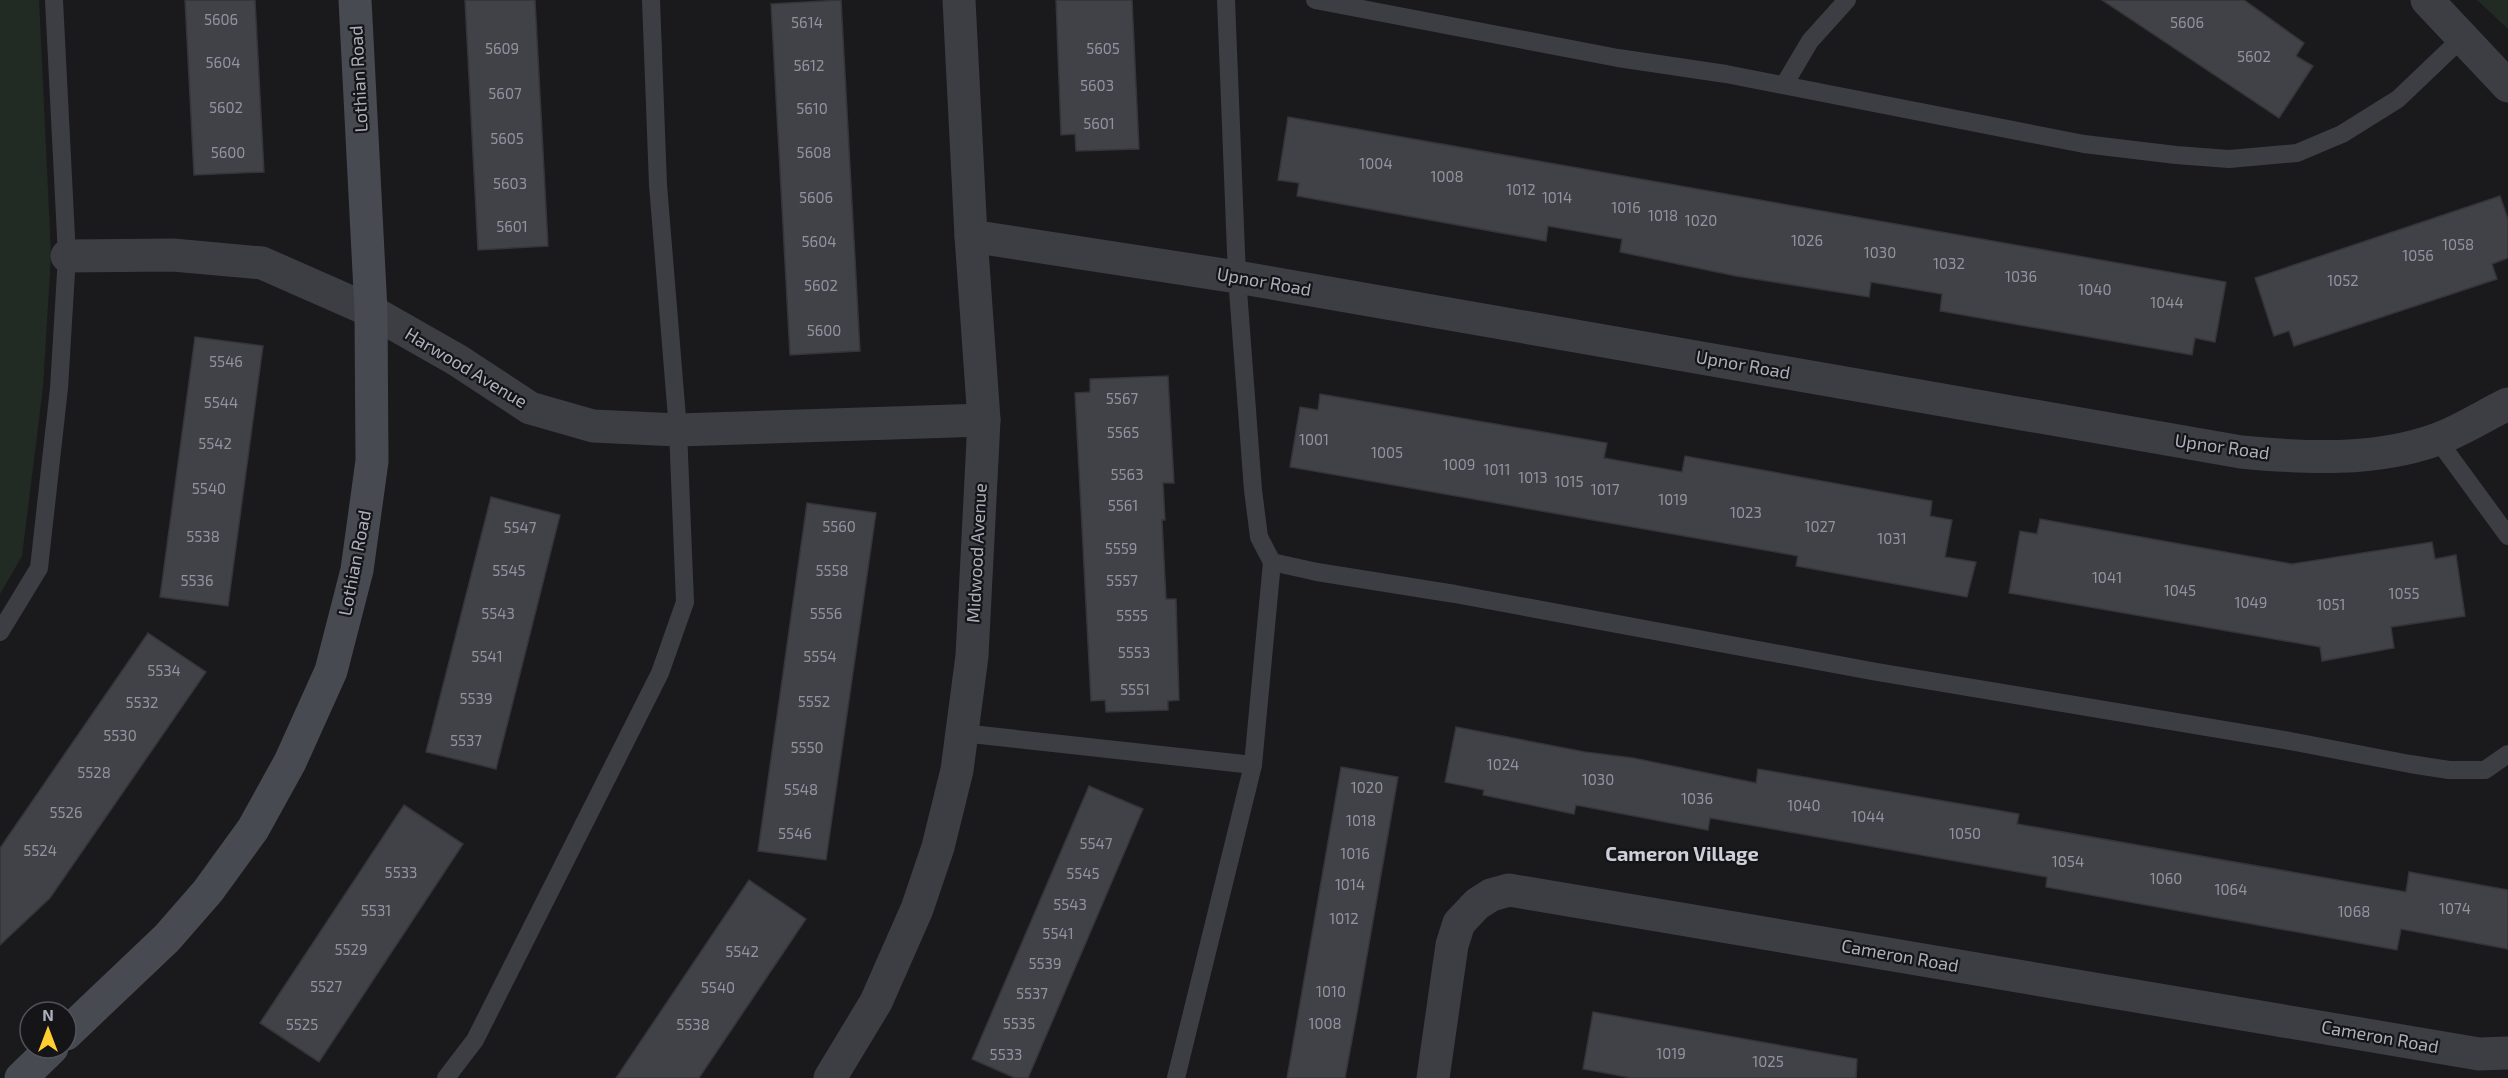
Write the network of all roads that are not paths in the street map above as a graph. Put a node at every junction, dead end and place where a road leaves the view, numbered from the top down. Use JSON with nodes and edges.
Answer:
{"nodes":[{"id":1,"x":54,"y":0,"type":"edge"},
{"id":2,"x":355,"y":0,"type":"edge"},
{"id":3,"x":651,"y":0,"type":"edge"},
{"id":4,"x":959,"y":0,"type":"edge"},
{"id":5,"x":1226,"y":0,"type":"edge"},
{"id":6,"x":1315,"y":0,"type":"edge"},
{"id":7,"x":1847,"y":0,"type":"edge"},
{"id":8,"x":2427,"y":0,"type":"edge"},
{"id":9,"x":2463,"y":37,"type":"junction"},
{"id":10,"x":1784,"y":85,"type":"junction"},
{"id":11,"x":2508,"y":86,"type":"edge"},
{"id":12,"x":971,"y":236,"type":"junction"},
{"id":13,"x":67,"y":256,"type":"junction"},
{"id":14,"x":1237,"y":277,"type":"junction"},
{"id":15,"x":371,"y":311,"type":"junction"},
{"id":16,"x":2508,"y":404,"type":"edge"},
{"id":17,"x":984,"y":420,"type":"junction"},
{"id":18,"x":678,"y":430,"type":"junction"},
{"id":19,"x":2437,"y":439,"type":"junction"},
{"id":20,"x":2508,"y":536,"type":"edge"},
{"id":21,"x":1272,"y":562,"type":"junction"},
{"id":22,"x":0,"y":633,"type":"edge"},
{"id":23,"x":962,"y":733,"type":"junction"},
{"id":24,"x":2508,"y":754,"type":"edge"},
{"id":25,"x":1253,"y":765,"type":"junction"},
{"id":26,"x":78,"y":1023,"type":"edge"},
{"id":27,"x":2508,"y":1053,"type":"edge"},
{"id":28,"x":40,"y":1060,"type":"edge"},
{"id":29,"x":21,"y":1078,"type":"edge"},
{"id":30,"x":446,"y":1078,"type":"edge"},
{"id":31,"x":830,"y":1078,"type":"edge"},
{"id":32,"x":1176,"y":1078,"type":"edge"},
{"id":33,"x":1433,"y":1078,"type":"edge"}],
"edges":[{"from":1,"to":13,"type":"lane"},
{"from":2,"to":15,"type":"street","name":"Lothian Road"},
{"from":3,"to":18,"type":"lane"},
{"from":4,"to":12,"type":"street","name":"Midwood Avenue"},
{"from":5,"to":14,"type":"lane"},
{"from":6,"to":10,"type":"lane"},
{"from":7,"to":10,"type":"lane"},
{"from":8,"to":9,"type":"street"},
{"from":9,"to":10,"type":"lane"},
{"from":9,"to":11,"type":"street"},
{"from":12,"to":14,"type":"street","name":"Upnor Road"},
{"from":12,"to":17,"type":"street","name":"Midwood Avenue"},
{"from":13,"to":15,"type":"street","name":"Harwood Avenue"},
{"from":13,"to":22,"type":"lane"},
{"from":14,"to":19,"type":"street","name":"Upnor Road"},
{"from":14,"to":21,"type":"lane"},
{"from":15,"to":18,"type":"street","name":"Harwood Avenue"},
{"from":15,"to":26,"type":"street","name":"Lothian Road"},
{"from":16,"to":19,"type":"street","name":"Upnor Road"},
{"from":17,"to":18,"type":"street","name":"Harwood Avenue"},
{"from":17,"to":23,"type":"street","name":"Midwood Avenue"},
{"from":18,"to":30,"type":"lane"},
{"from":19,"to":20,"type":"lane"},
{"from":21,"to":24,"type":"lane"},
{"from":21,"to":25,"type":"lane"},
{"from":23,"to":25,"type":"lane"},
{"from":23,"to":31,"type":"street","name":"Midwood Avenue"},
{"from":25,"to":32,"type":"lane"},
{"from":27,"to":33,"type":"street","name":"Cameron Road"},
{"from":28,"to":29,"type":"street"}]}
